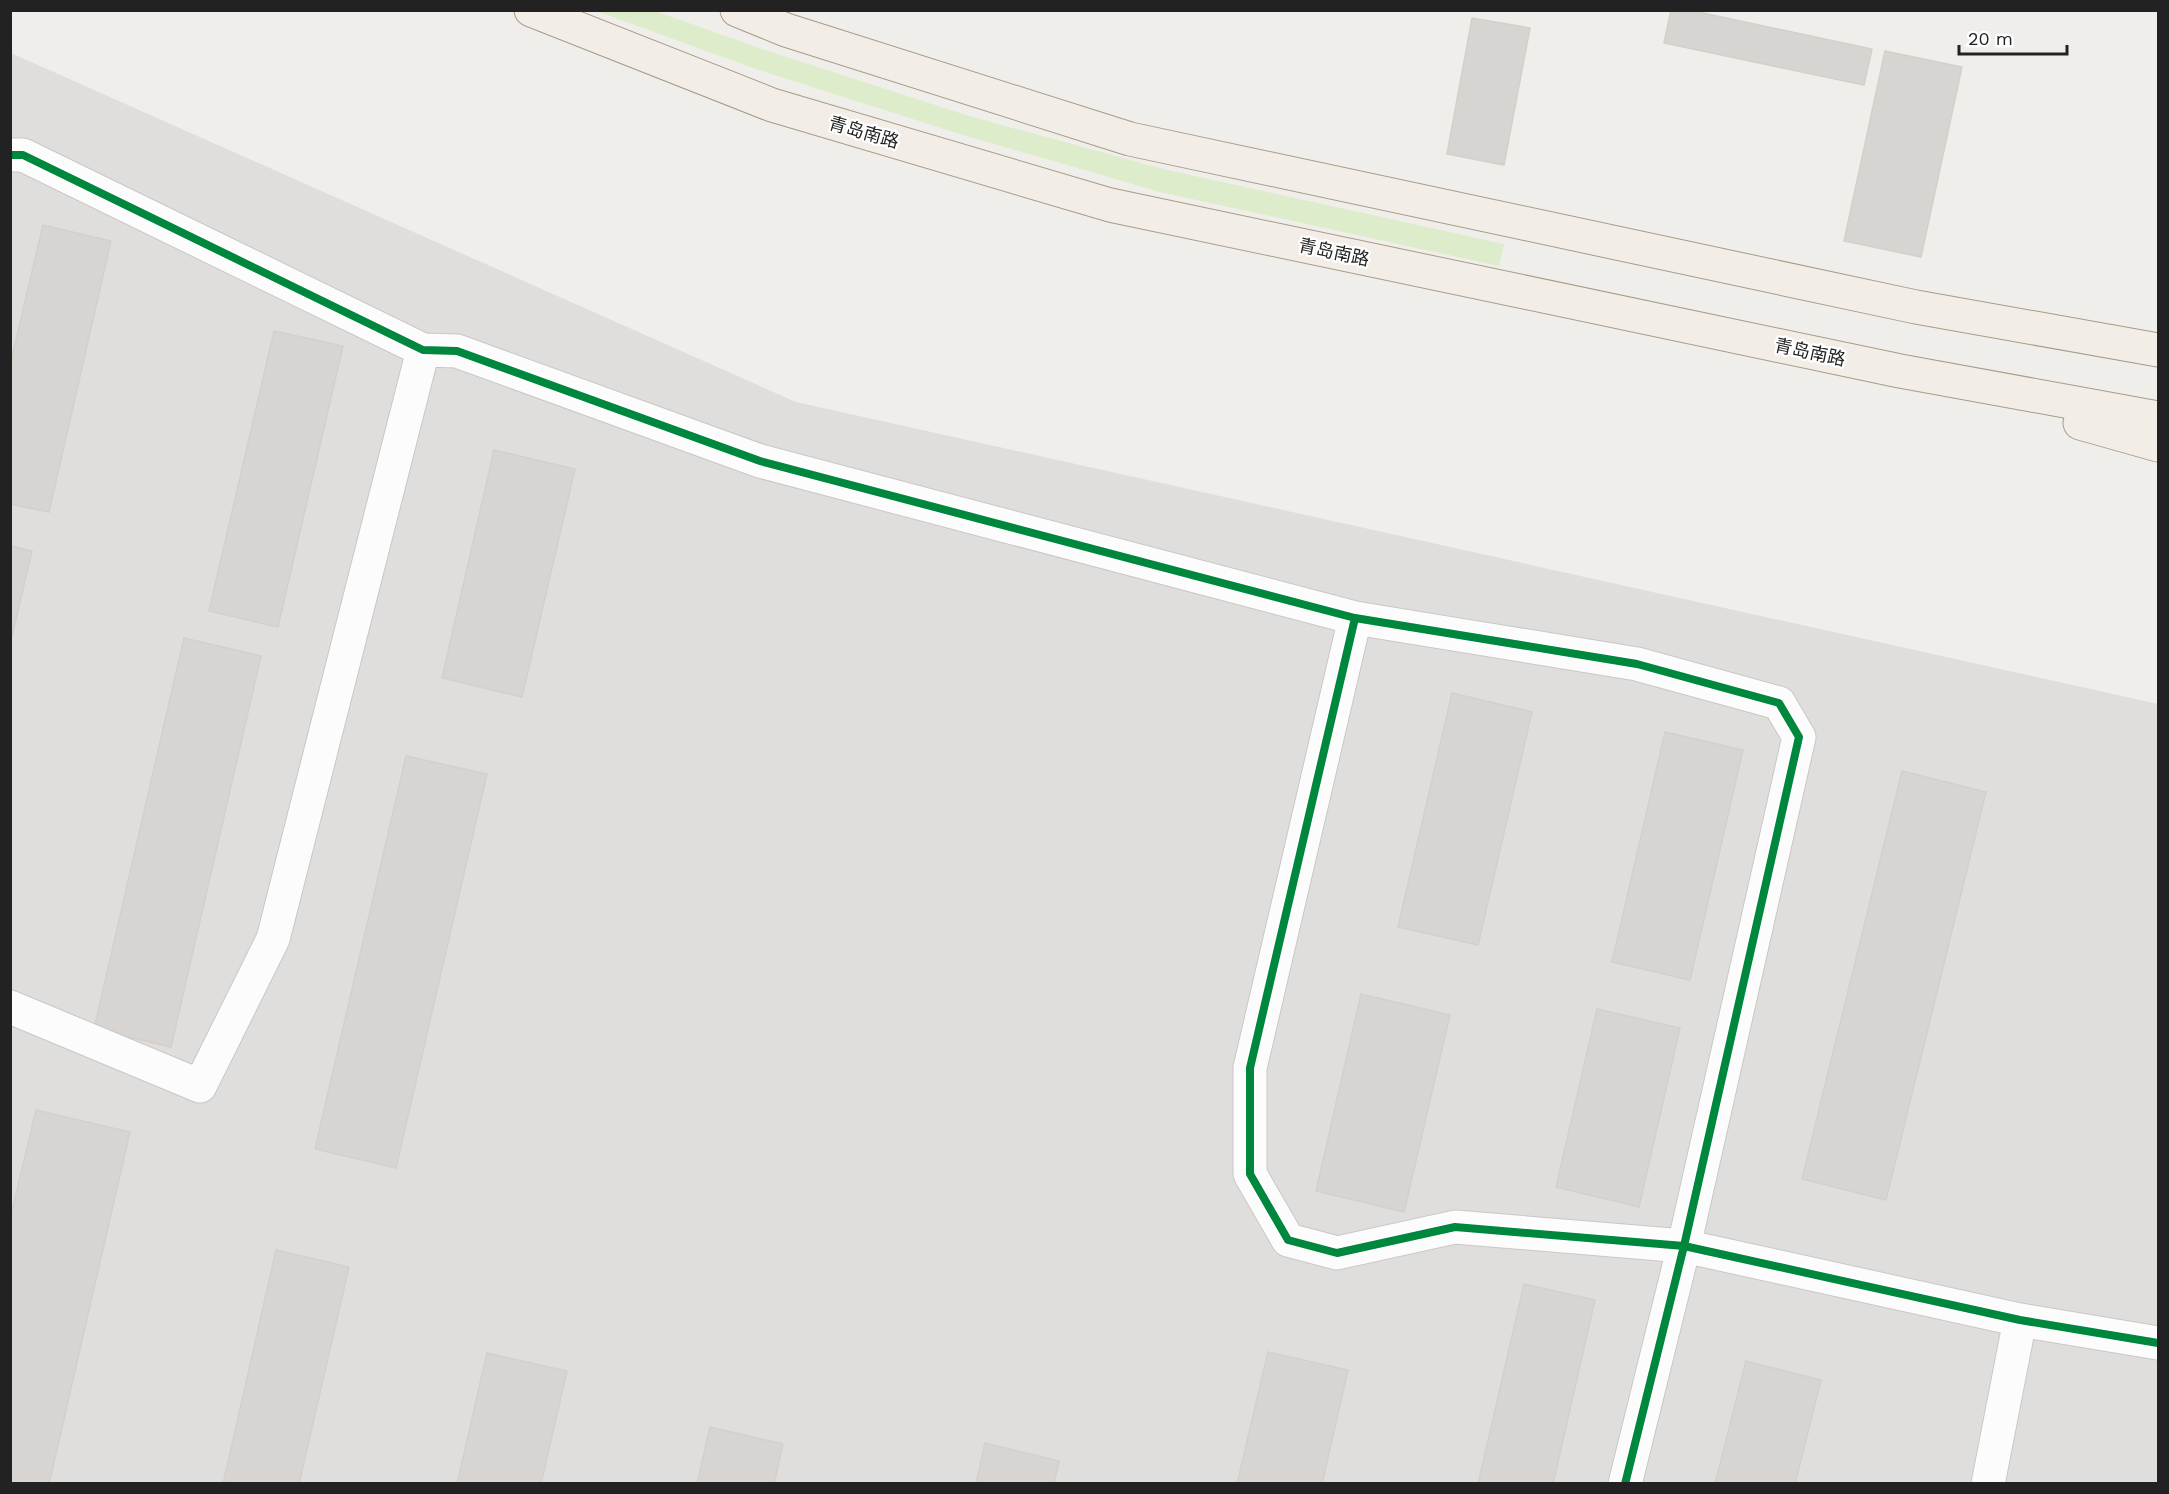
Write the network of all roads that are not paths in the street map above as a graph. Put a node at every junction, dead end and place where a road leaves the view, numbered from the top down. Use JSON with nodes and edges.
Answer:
{"nodes":[{"id":1,"x":531,"y":10,"type":"edge"},
{"id":2,"x":737,"y":10,"type":"edge"},
{"id":3,"x":10,"y":155,"type":"edge"},
{"id":4,"x":1916,"y":307,"type":"junction"},
{"id":5,"x":2158,"y":342,"type":"edge"},
{"id":6,"x":423,"y":350,"type":"junction"},
{"id":7,"x":2158,"y":350,"type":"edge"},
{"id":8,"x":1900,"y":371,"type":"junction"},
{"id":9,"x":2158,"y":418,"type":"edge"},
{"id":10,"x":2158,"y":445,"type":"edge"},
{"id":11,"x":1355,"y":618,"type":"junction"},
{"id":12,"x":10,"y":1008,"type":"edge"},
{"id":13,"x":1684,"y":1246,"type":"junction"},
{"id":14,"x":2020,"y":1320,"type":"junction"},
{"id":15,"x":2158,"y":1343,"type":"edge"},
{"id":16,"x":1625,"y":1484,"type":"edge"},
{"id":17,"x":1988,"y":1484,"type":"edge"}],
"edges":[{"from":1,"to":8,"type":"main road","name":"青岛南路"},
{"from":2,"to":4,"type":"main road"},
{"from":3,"to":6,"type":"street"},
{"from":4,"to":5,"type":"main road"},
{"from":4,"to":7,"type":"main road"},
{"from":6,"to":11,"type":"street"},
{"from":6,"to":12,"type":"street"},
{"from":8,"to":9,"type":"main road","name":"青岛南路"},
{"from":8,"to":10,"type":"main road"},
{"from":11,"to":13,"type":"street"},
{"from":11,"to":13,"type":"street"},
{"from":13,"to":14,"type":"street"},
{"from":13,"to":16,"type":"street"},
{"from":14,"to":15,"type":"street"},
{"from":14,"to":17,"type":"street"}]}
